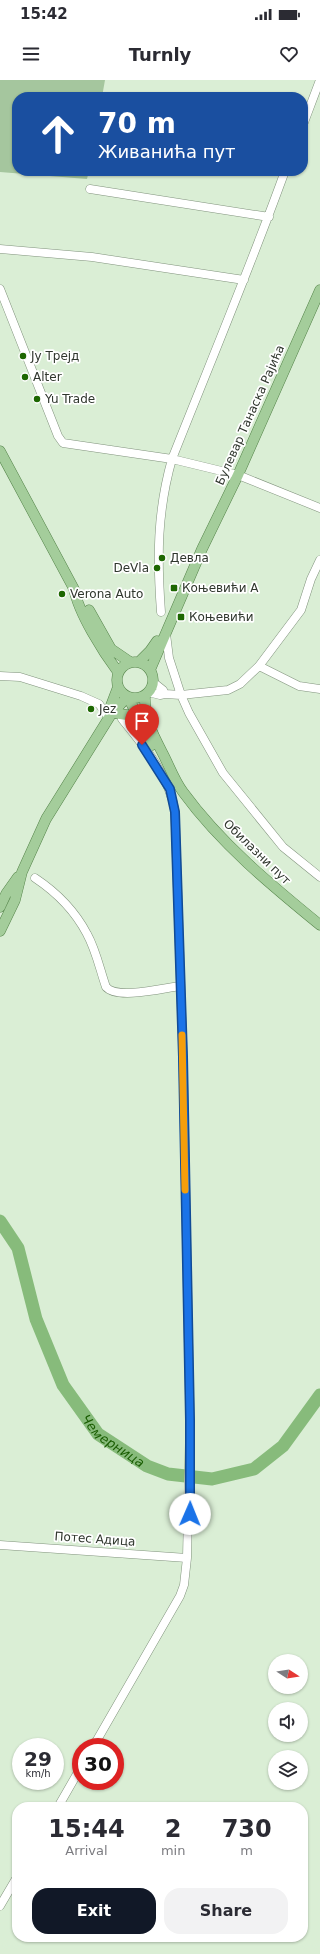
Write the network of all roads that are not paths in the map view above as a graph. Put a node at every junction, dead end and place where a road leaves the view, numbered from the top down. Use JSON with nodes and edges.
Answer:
{"nodes":[{"id":1,"x":320,"y":80,"type":"edge"},
{"id":2,"x":308,"y":112,"type":"edge"},
{"id":3,"x":283,"y":176,"type":"edge"},
{"id":4,"x":90,"y":189,"type":"dead end"},
{"id":5,"x":269,"y":217,"type":"junction"},
{"id":6,"x":0,"y":249,"type":"edge"},
{"id":7,"x":244,"y":280,"type":"junction"},
{"id":8,"x":0,"y":289,"type":"edge"},
{"id":9,"x":320,"y":290,"type":"edge"},
{"id":10,"x":0,"y":452,"type":"edge"},
{"id":11,"x":172,"y":459,"type":"junction"},
{"id":12,"x":238,"y":475,"type":"junction"},
{"id":13,"x":320,"y":508,"type":"edge"},
{"id":14,"x":320,"y":560,"type":"edge"},
{"id":15,"x":74,"y":589,"type":"junction"},
{"id":16,"x":161,"y":612,"type":"dead end"},
{"id":17,"x":164,"y":632,"type":"junction"},
{"id":18,"x":134,"y":662,"type":"junction"},
{"id":19,"x":259,"y":666,"type":"junction"},
{"id":20,"x":150,"y":670,"type":"junction"},
{"id":21,"x":118,"y":672,"type":"junction"},
{"id":22,"x":0,"y":676,"type":"edge"},
{"id":23,"x":118,"y":687,"type":"junction"},
{"id":24,"x":320,"y":689,"type":"edge"},
{"id":25,"x":149,"y":690,"type":"junction"},
{"id":26,"x":180,"y":694,"type":"junction"},
{"id":27,"x":128,"y":697,"type":"junction"},
{"id":28,"x":114,"y":716,"type":"junction"},
{"id":29,"x":139,"y":721,"type":"junction"},
{"id":30,"x":176,"y":789,"type":"junction"},
{"id":31,"x":22,"y":872,"type":"junction"},
{"id":32,"x":320,"y":877,"type":"edge"},
{"id":33,"x":35,"y":878,"type":"dead end"},
{"id":34,"x":0,"y":907,"type":"edge"},
{"id":35,"x":320,"y":925,"type":"edge"},
{"id":36,"x":0,"y":931,"type":"edge"},
{"id":37,"x":180,"y":986,"type":"junction"},
{"id":38,"x":0,"y":1545,"type":"edge"},
{"id":39,"x":188,"y":1558,"type":"junction"},
{"id":40,"x":98,"y":1738,"type":"edge"},
{"id":41,"x":72,"y":1783,"type":"edge"},
{"id":42,"x":61,"y":1802,"type":"edge"},
{"id":43,"x":12,"y":1886,"type":"edge"},
{"id":44,"x":0,"y":1906,"type":"edge"}],
"edges":[{"from":1,"to":2,"type":"street"},
{"from":3,"to":5,"type":"street"},
{"from":4,"to":5,"type":"street"},
{"from":5,"to":7,"type":"street"},
{"from":6,"to":7,"type":"street"},
{"from":7,"to":11,"type":"street"},
{"from":8,"to":11,"type":"street"},
{"from":9,"to":12,"type":"main road","name":"Булевар Танаска Рајића"},
{"from":10,"to":15,"type":"main road"},
{"from":11,"to":12,"type":"street"},
{"from":11,"to":16,"type":"street"},
{"from":12,"to":13,"type":"street"},
{"from":12,"to":17,"type":"main road","name":"Булевар Танаска Рајића"},
{"from":14,"to":19,"type":"street"},
{"from":15,"to":18,"type":"main road"},
{"from":15,"to":21,"type":"main road"},
{"from":17,"to":18,"type":"main road"},
{"from":17,"to":20,"type":"main road"},
{"from":17,"to":26,"type":"street"},
{"from":18,"to":20,"type":"main road"},
{"from":18,"to":21,"type":"main road"},
{"from":19,"to":24,"type":"street"},
{"from":19,"to":26,"type":"street"},
{"from":20,"to":25,"type":"main road"},
{"from":21,"to":23,"type":"main road"},
{"from":22,"to":28,"type":"street"},
{"from":23,"to":27,"type":"main road"},
{"from":23,"to":28,"type":"main road"},
{"from":25,"to":26,"type":"street"},
{"from":25,"to":27,"type":"main road"},
{"from":25,"to":30,"type":"main road"},
{"from":26,"to":32,"type":"street"},
{"from":27,"to":28,"type":"main road"},
{"from":27,"to":29,"type":"main road"},
{"from":28,"to":29,"type":"main road"},
{"from":28,"to":30,"type":"street"},
{"from":28,"to":31,"type":"main road"},
{"from":29,"to":30,"type":"main road"},
{"from":30,"to":35,"type":"main road","name":"Обилазни пут"},
{"from":30,"to":37,"type":"street"},
{"from":31,"to":34,"type":"main road"},
{"from":31,"to":36,"type":"main road"},
{"from":33,"to":37,"type":"street"},
{"from":37,"to":39,"type":"street"},
{"from":38,"to":39,"type":"street","name":"Потес Адица"},
{"from":39,"to":40,"type":"street"},
{"from":41,"to":42,"type":"street"},
{"from":43,"to":44,"type":"street"}]}
